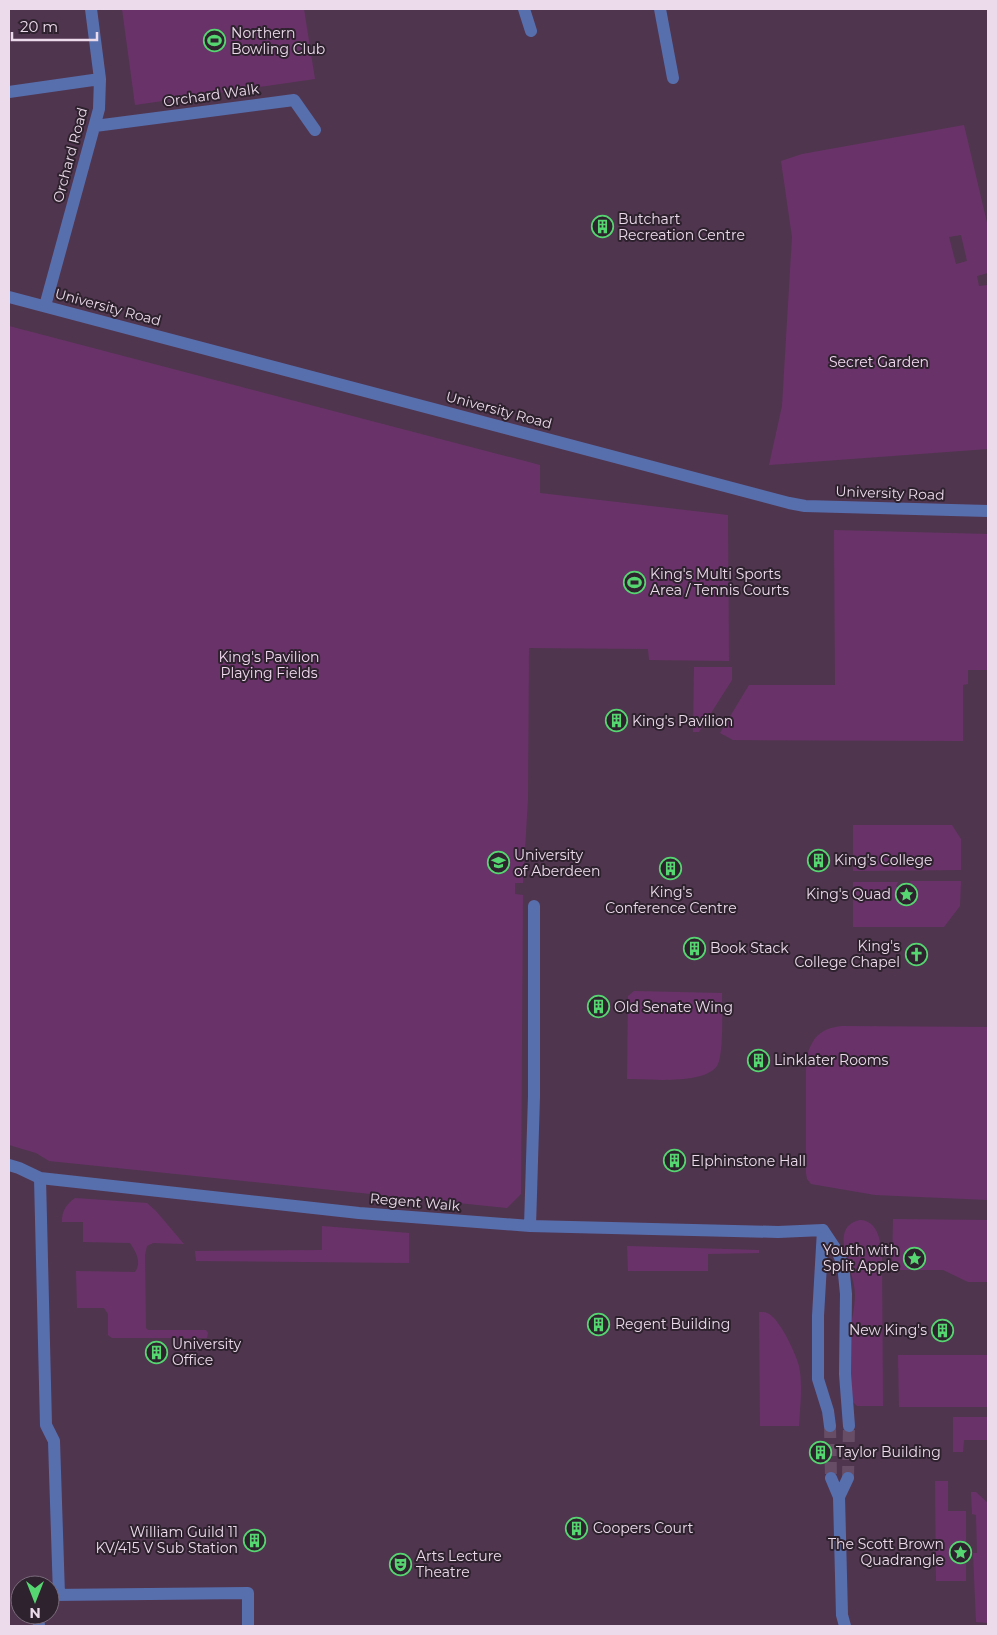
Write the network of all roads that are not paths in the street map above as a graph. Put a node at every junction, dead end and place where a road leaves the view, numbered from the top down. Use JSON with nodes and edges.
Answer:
{"nodes":[{"id":1,"x":91,"y":9,"type":"edge"},
{"id":2,"x":524,"y":9,"type":"edge"},
{"id":3,"x":660,"y":9,"type":"edge"},
{"id":4,"x":531,"y":31,"type":"dead end"},
{"id":5,"x":673,"y":78,"type":"dead end"},
{"id":6,"x":100,"y":79,"type":"junction"},
{"id":7,"x":9,"y":92,"type":"edge"},
{"id":8,"x":95,"y":126,"type":"junction"},
{"id":9,"x":315,"y":130,"type":"dead end"},
{"id":10,"x":9,"y":296,"type":"edge"},
{"id":11,"x":45,"y":306,"type":"junction"},
{"id":12,"x":988,"y":511,"type":"edge"},
{"id":13,"x":534,"y":906,"type":"dead end"},
{"id":14,"x":9,"y":1165,"type":"edge"},
{"id":15,"x":40,"y":1178,"type":"junction"},
{"id":16,"x":530,"y":1226,"type":"junction"},
{"id":17,"x":823,"y":1230,"type":"junction"},
{"id":18,"x":830,"y":1426,"type":"tunnel mouth"},
{"id":19,"x":849,"y":1426,"type":"tunnel mouth"},
{"id":20,"x":830,"y":1478,"type":"tunnel mouth"},
{"id":21,"x":848,"y":1478,"type":"tunnel mouth"},
{"id":22,"x":839,"y":1497,"type":"junction"},
{"id":23,"x":54,"y":1575,"type":"edge"},
{"id":24,"x":60,"y":1595,"type":"edge"},
{"id":25,"x":843,"y":1621,"type":"edge"},
{"id":26,"x":248,"y":1626,"type":"edge"}],
"edges":[{"from":1,"to":6,"type":"street","name":"Orchard Road"},
{"from":2,"to":4,"type":"street"},
{"from":3,"to":5,"type":"street"},
{"from":6,"to":7,"type":"street"},
{"from":6,"to":8,"type":"street","name":"Orchard Road"},
{"from":8,"to":9,"type":"street","name":"Orchard Walk"},
{"from":8,"to":11,"type":"street","name":"Orchard Road"},
{"from":10,"to":11,"type":"street","name":"University Road"},
{"from":11,"to":12,"type":"street","name":"University Road"},
{"from":13,"to":16,"type":"street"},
{"from":14,"to":15,"type":"street","name":"Regent Walk"},
{"from":15,"to":16,"type":"street","name":"Regent Walk"},
{"from":15,"to":23,"type":"street"},
{"from":16,"to":17,"type":"street","name":"Regent Walk"},
{"from":17,"to":18,"type":"street"},
{"from":17,"to":19,"type":"street"},
{"from":20,"to":22,"type":"street"},
{"from":21,"to":22,"type":"street"},
{"from":22,"to":25,"type":"street"},
{"from":24,"to":26,"type":"street"}]}
